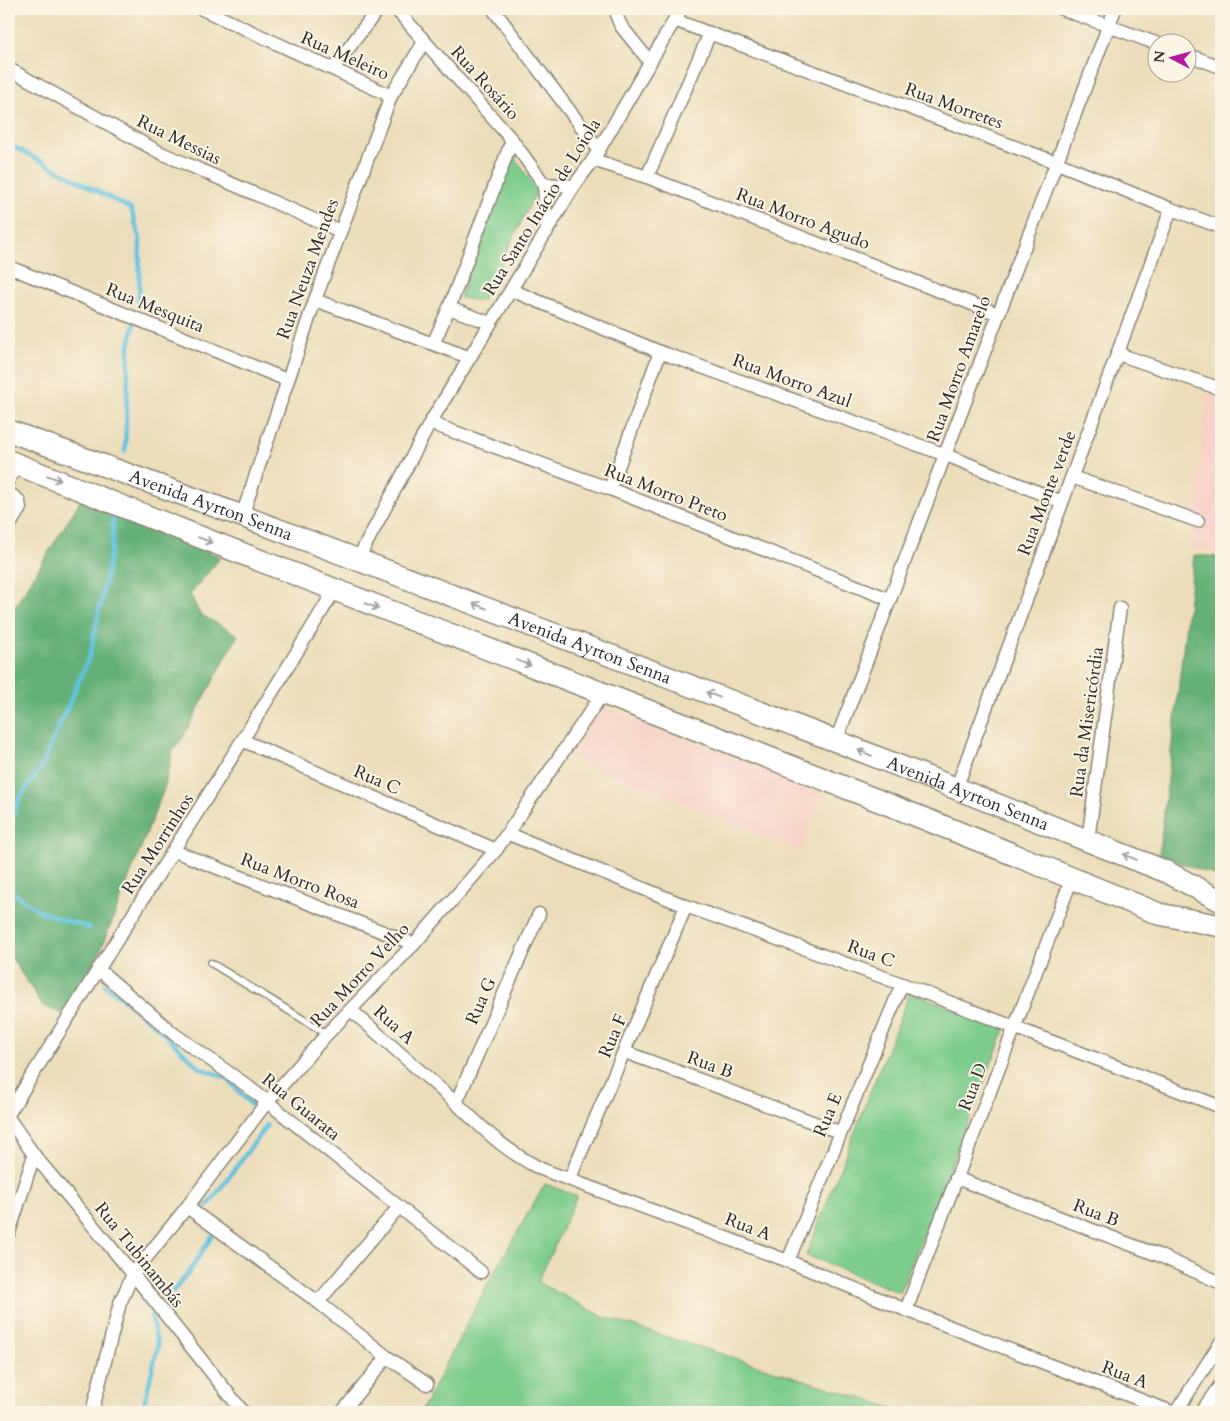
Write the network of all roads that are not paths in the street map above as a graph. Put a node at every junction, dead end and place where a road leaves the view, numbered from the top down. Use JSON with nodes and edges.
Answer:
{"nodes":[{"id":1,"x":202,"y":9,"type":"edge"},
{"id":2,"x":378,"y":9,"type":"edge"},
{"id":3,"x":493,"y":9,"type":"edge"},
{"id":4,"x":681,"y":9,"type":"edge"},
{"id":5,"x":1062,"y":9,"type":"edge"},
{"id":6,"x":1115,"y":9,"type":"edge"},
{"id":7,"x":404,"y":11,"type":"edge"},
{"id":8,"x":617,"y":17,"type":"dead end"},
{"id":9,"x":674,"y":20,"type":"junction"},
{"id":10,"x":1109,"y":26,"type":"junction"},
{"id":11,"x":710,"y":33,"type":"junction"},
{"id":12,"x":1148,"y":40,"type":"edge"},
{"id":13,"x":424,"y":42,"type":"junction"},
{"id":14,"x":1198,"y":59,"type":"edge"},
{"id":15,"x":650,"y":62,"type":"junction"},
{"id":16,"x":1221,"y":67,"type":"edge"},
{"id":17,"x":9,"y":69,"type":"edge"},
{"id":18,"x":333,"y":69,"type":"junction"},
{"id":19,"x":391,"y":96,"type":"junction"},
{"id":20,"x":512,"y":140,"type":"junction"},
{"id":21,"x":596,"y":155,"type":"junction"},
{"id":22,"x":1055,"y":162,"type":"junction"},
{"id":23,"x":647,"y":177,"type":"junction"},
{"id":24,"x":544,"y":184,"type":"junction"},
{"id":25,"x":574,"y":186,"type":"junction"},
{"id":26,"x":1171,"y":209,"type":"junction"},
{"id":27,"x":1221,"y":227,"type":"edge"},
{"id":28,"x":340,"y":231,"type":"junction"},
{"id":29,"x":547,"y":233,"type":"junction"},
{"id":30,"x":9,"y":267,"type":"edge"},
{"id":31,"x":511,"y":290,"type":"junction"},
{"id":32,"x":315,"y":300,"type":"junction"},
{"id":33,"x":449,"y":308,"type":"junction"},
{"id":34,"x":998,"y":314,"type":"junction"},
{"id":35,"x":490,"y":323,"type":"junction"},
{"id":36,"x":434,"y":342,"type":"junction"},
{"id":37,"x":660,"y":352,"type":"junction"},
{"id":38,"x":1118,"y":354,"type":"junction"},
{"id":39,"x":468,"y":356,"type":"junction"},
{"id":40,"x":287,"y":380,"type":"junction"},
{"id":41,"x":1221,"y":389,"type":"edge"},
{"id":42,"x":430,"y":423,"type":"junction"},
{"id":43,"x":9,"y":431,"type":"edge"},
{"id":44,"x":946,"y":455,"type":"junction"},
{"id":45,"x":11,"y":468,"type":"edge"},
{"id":46,"x":1072,"y":477,"type":"junction"},
{"id":47,"x":610,"y":489,"type":"junction"},
{"id":48,"x":9,"y":493,"type":"edge"},
{"id":49,"x":1062,"y":502,"type":"junction"},
{"id":50,"x":242,"y":516,"type":"junction"},
{"id":51,"x":1198,"y":521,"type":"dead end"},
{"id":52,"x":9,"y":526,"type":"edge"},
{"id":53,"x":358,"y":559,"type":"junction"},
{"id":54,"x":334,"y":591,"type":"junction"},
{"id":55,"x":889,"y":599,"type":"junction"},
{"id":56,"x":1120,"y":608,"type":"dead end"},
{"id":57,"x":603,"y":693,"type":"junction"},
{"id":58,"x":244,"y":741,"type":"junction"},
{"id":59,"x":836,"y":741,"type":"junction"},
{"id":60,"x":956,"y":789,"type":"junction"},
{"id":61,"x":509,"y":834,"type":"junction"},
{"id":62,"x":1088,"y":840,"type":"junction"},
{"id":63,"x":496,"y":850,"type":"junction"},
{"id":64,"x":174,"y":851,"type":"junction"},
{"id":65,"x":1168,"y":872,"type":"junction"},
{"id":66,"x":1072,"y":878,"type":"junction"},
{"id":67,"x":1221,"y":893,"type":"edge"},
{"id":68,"x":1221,"y":901,"type":"edge"},
{"id":69,"x":686,"y":906,"type":"junction"},
{"id":70,"x":539,"y":914,"type":"dead end"},
{"id":71,"x":1159,"y":914,"type":"junction"},
{"id":72,"x":1221,"y":926,"type":"edge"},
{"id":73,"x":1221,"y":937,"type":"edge"},
{"id":74,"x":414,"y":944,"type":"junction"},
{"id":75,"x":211,"y":963,"type":"dead end"},
{"id":76,"x":98,"y":969,"type":"junction"},
{"id":77,"x":902,"y":984,"type":"junction"},
{"id":78,"x":351,"y":1010,"type":"junction"},
{"id":79,"x":1015,"y":1028,"type":"junction"},
{"id":80,"x":328,"y":1034,"type":"junction"},
{"id":81,"x":625,"y":1052,"type":"junction"},
{"id":82,"x":267,"y":1102,"type":"junction"},
{"id":83,"x":456,"y":1103,"type":"junction"},
{"id":84,"x":1221,"y":1108,"type":"edge"},
{"id":85,"x":9,"y":1113,"type":"edge"},
{"id":86,"x":9,"y":1119,"type":"edge"},
{"id":87,"x":839,"y":1132,"type":"junction"},
{"id":88,"x":34,"y":1155,"type":"junction"},
{"id":89,"x":570,"y":1178,"type":"junction"},
{"id":90,"x":956,"y":1178,"type":"junction"},
{"id":91,"x":187,"y":1208,"type":"junction"},
{"id":92,"x":398,"y":1208,"type":"junction"},
{"id":93,"x":9,"y":1233,"type":"edge"},
{"id":94,"x":788,"y":1261,"type":"junction"},
{"id":95,"x":481,"y":1272,"type":"dead end"},
{"id":96,"x":133,"y":1274,"type":"junction"},
{"id":97,"x":1221,"y":1284,"type":"edge"},
{"id":98,"x":318,"y":1302,"type":"junction"},
{"id":99,"x":906,"y":1310,"type":"junction"},
{"id":100,"x":1221,"y":1342,"type":"edge"},
{"id":101,"x":387,"y":1357,"type":"junction"},
{"id":102,"x":427,"y":1384,"type":"dead end"},
{"id":103,"x":1221,"y":1384,"type":"edge"},
{"id":104,"x":92,"y":1412,"type":"edge"},
{"id":105,"x":243,"y":1412,"type":"edge"},
{"id":106,"x":342,"y":1412,"type":"edge"},
{"id":107,"x":1174,"y":1412,"type":"edge"},
{"id":108,"x":1201,"y":1412,"type":"edge"}],
"edges":[{"from":1,"to":18,"type":"street","name":"Rua Meleiro"},
{"from":2,"to":18,"type":"street"},
{"from":3,"to":21,"type":"street"},
{"from":4,"to":9,"type":"street","name":"Rua Santo Inácio de Loiola"},
{"from":5,"to":10,"type":"street"},
{"from":6,"to":10,"type":"street","name":"Rua Morro Amarelo"},
{"from":7,"to":13,"type":"street","name":"Rua Rosário"},
{"from":8,"to":15,"type":"street"},
{"from":9,"to":11,"type":"street","name":"Rua Morretes"},
{"from":9,"to":15,"type":"street","name":"Rua Santo Inácio de Loiola"},
{"from":10,"to":12,"type":"street"},
{"from":10,"to":22,"type":"street","name":"Rua Morro Amarelo"},
{"from":11,"to":22,"type":"street","name":"Rua Morretes"},
{"from":11,"to":23,"type":"street"},
{"from":13,"to":19,"type":"street","name":"Rua Neuza Mendes"},
{"from":13,"to":20,"type":"street","name":"Rua Rosário"},
{"from":14,"to":16,"type":"street"},
{"from":15,"to":21,"type":"street","name":"Rua Santo Inácio de Loiola"},
{"from":17,"to":28,"type":"street","name":"Rua Messias"},
{"from":18,"to":19,"type":"street","name":"Rua Meleiro"},
{"from":19,"to":28,"type":"street","name":"Rua Neuza Mendes"},
{"from":20,"to":24,"type":"street","name":"Rua Rosário"},
{"from":20,"to":33,"type":"street"},
{"from":21,"to":23,"type":"street","name":"Rua Morro Agudo"},
{"from":21,"to":25,"type":"street","name":"Rua Santo Inácio de Loiola"},
{"from":22,"to":26,"type":"street","name":"Rua Morretes"},
{"from":22,"to":34,"type":"street","name":"Rua Morro Amarelo"},
{"from":23,"to":34,"type":"street","name":"Rua Morro Agudo"},
{"from":24,"to":25,"type":"street"},
{"from":24,"to":29,"type":"street"},
{"from":25,"to":29,"type":"street","name":"Rua Santo Inácio de Loiola"},
{"from":26,"to":27,"type":"street","name":"Rua Morretes"},
{"from":26,"to":38,"type":"street","name":"Rua Monte verde"},
{"from":28,"to":32,"type":"street","name":"Rua Neuza Mendes"},
{"from":29,"to":31,"type":"street","name":"Rua Santo Inácio de Loiola"},
{"from":30,"to":40,"type":"street","name":"Rua Mesquita"},
{"from":31,"to":35,"type":"street","name":"Rua Santo Inácio de Loiola"},
{"from":31,"to":37,"type":"street","name":"Rua Morro Azul"},
{"from":32,"to":36,"type":"street"},
{"from":32,"to":40,"type":"street","name":"Rua Neuza Mendes"},
{"from":33,"to":35,"type":"street"},
{"from":33,"to":36,"type":"street"},
{"from":34,"to":44,"type":"street","name":"Rua Morro Amarelo"},
{"from":35,"to":39,"type":"street","name":"Rua Santo Inácio de Loiola"},
{"from":36,"to":39,"type":"street"},
{"from":37,"to":44,"type":"street","name":"Rua Morro Azul"},
{"from":37,"to":47,"type":"street"},
{"from":38,"to":41,"type":"street"},
{"from":38,"to":46,"type":"street","name":"Rua Monte verde"},
{"from":39,"to":42,"type":"street","name":"Rua Santo Inácio de Loiola"},
{"from":40,"to":50,"type":"street","name":"Rua Neuza Mendes"},
{"from":42,"to":47,"type":"street","name":"Rua Morro Preto"},
{"from":42,"to":53,"type":"street","name":"Rua Santo Inácio de Loiola"},
{"from":43,"to":50,"type":"main road","name":"Avenida Ayrton Senna"},
{"from":44,"to":49,"type":"street","name":"Rua Morro Azul"},
{"from":44,"to":55,"type":"street","name":"Rua Morro Amarelo"},
{"from":45,"to":54,"type":"main road","name":"Avenida Ayrton Senna","one_way":true},
{"from":46,"to":49,"type":"street","name":"Rua Monte verde"},
{"from":46,"to":51,"type":"street"},
{"from":47,"to":55,"type":"street","name":"Rua Morro Preto"},
{"from":48,"to":52,"type":"street"},
{"from":49,"to":60,"type":"street","name":"Rua Monte verde"},
{"from":50,"to":53,"type":"main road","name":"Avenida Ayrton Senna"},
{"from":59,"to":53,"type":"main road","name":"Avenida Ayrton Senna","one_way":true},
{"from":54,"to":57,"type":"main road","name":"Avenida Ayrton Senna","one_way":true},
{"from":54,"to":58,"type":"street","name":"Rua Morrinhos"},
{"from":55,"to":59,"type":"street","name":"Rua Morro Amarelo"},
{"from":56,"to":62,"type":"street","name":"Rua da Misericórdia"},
{"from":57,"to":61,"type":"street","name":"Rua Morro Velho"},
{"from":57,"to":66,"type":"main road","name":"Avenida Ayrton Senna"},
{"from":58,"to":63,"type":"street","name":"Rua C"},
{"from":58,"to":64,"type":"street","name":"Rua Morrinhos"},
{"from":60,"to":59,"type":"main road","name":"Avenida Ayrton Senna","one_way":true},
{"from":60,"to":62,"type":"main road","name":"Avenida Ayrton Senna"},
{"from":61,"to":63,"type":"street","name":"Rua Morro Velho"},
{"from":61,"to":69,"type":"street","name":"Rua C"},
{"from":65,"to":62,"type":"main road","name":"Avenida Ayrton Senna","one_way":true},
{"from":63,"to":74,"type":"street","name":"Rua Morro Velho"},
{"from":64,"to":74,"type":"street","name":"Rua Morro Rosa"},
{"from":64,"to":76,"type":"street","name":"Rua Morrinhos"},
{"from":65,"to":67,"type":"street","name":"Avenida Ayrton Senna"},
{"from":65,"to":68,"type":"main road","name":"Avenida Ayrton Senna"},
{"from":66,"to":71,"type":"main road","name":"Avenida Ayrton Senna"},
{"from":66,"to":79,"type":"street","name":"Rua D"},
{"from":69,"to":77,"type":"street","name":"Rua C"},
{"from":69,"to":81,"type":"street","name":"Rua F"},
{"from":70,"to":83,"type":"street","name":"Rua G"},
{"from":71,"to":72,"type":"main road","name":"Avenida Ayrton Senna"},
{"from":71,"to":73,"type":"street","name":"Avenida Ayrton Senna"},
{"from":74,"to":78,"type":"street","name":"Rua Morro Velho"},
{"from":75,"to":80,"type":"lane"},
{"from":76,"to":82,"type":"street","name":"Rua Guarata"},
{"from":76,"to":85,"type":"street","name":"Rua Morrinhos"},
{"from":77,"to":79,"type":"street","name":"Rua C"},
{"from":77,"to":87,"type":"street","name":"Rua E"},
{"from":78,"to":80,"type":"street","name":"Rua Morro Velho"},
{"from":78,"to":83,"type":"street","name":"Rua A"},
{"from":79,"to":84,"type":"street","name":"Rua C"},
{"from":79,"to":90,"type":"street","name":"Rua D"},
{"from":80,"to":82,"type":"street","name":"Rua Morro Velho"},
{"from":81,"to":87,"type":"street","name":"Rua B"},
{"from":81,"to":89,"type":"street","name":"Rua F"},
{"from":82,"to":91,"type":"street","name":"Rua Morro Velho"},
{"from":82,"to":92,"type":"street","name":"Rua Guarata"},
{"from":83,"to":89,"type":"street","name":"Rua A"},
{"from":86,"to":88,"type":"street","name":"Rua Tubinambás"},
{"from":87,"to":94,"type":"street","name":"Rua E"},
{"from":88,"to":93,"type":"street"},
{"from":88,"to":96,"type":"street","name":"Rua Tubinambás"},
{"from":89,"to":94,"type":"street","name":"Rua A"},
{"from":90,"to":97,"type":"street","name":"Rua B"},
{"from":90,"to":99,"type":"street","name":"Rua D"},
{"from":91,"to":96,"type":"street","name":"Rua Morro Velho"},
{"from":91,"to":98,"type":"street"},
{"from":92,"to":95,"type":"street","name":"Rua Guarata"},
{"from":92,"to":98,"type":"street"},
{"from":94,"to":99,"type":"street","name":"Rua A"},
{"from":96,"to":104,"type":"street","name":"Rua Morro Velho"},
{"from":96,"to":105,"type":"street","name":"Rua Tubinambás"},
{"from":98,"to":101,"type":"street"},
{"from":99,"to":107,"type":"street","name":"Rua A"},
{"from":100,"to":107,"type":"street"},
{"from":101,"to":102,"type":"street"},
{"from":101,"to":106,"type":"street"},
{"from":103,"to":108,"type":"street"}]}
